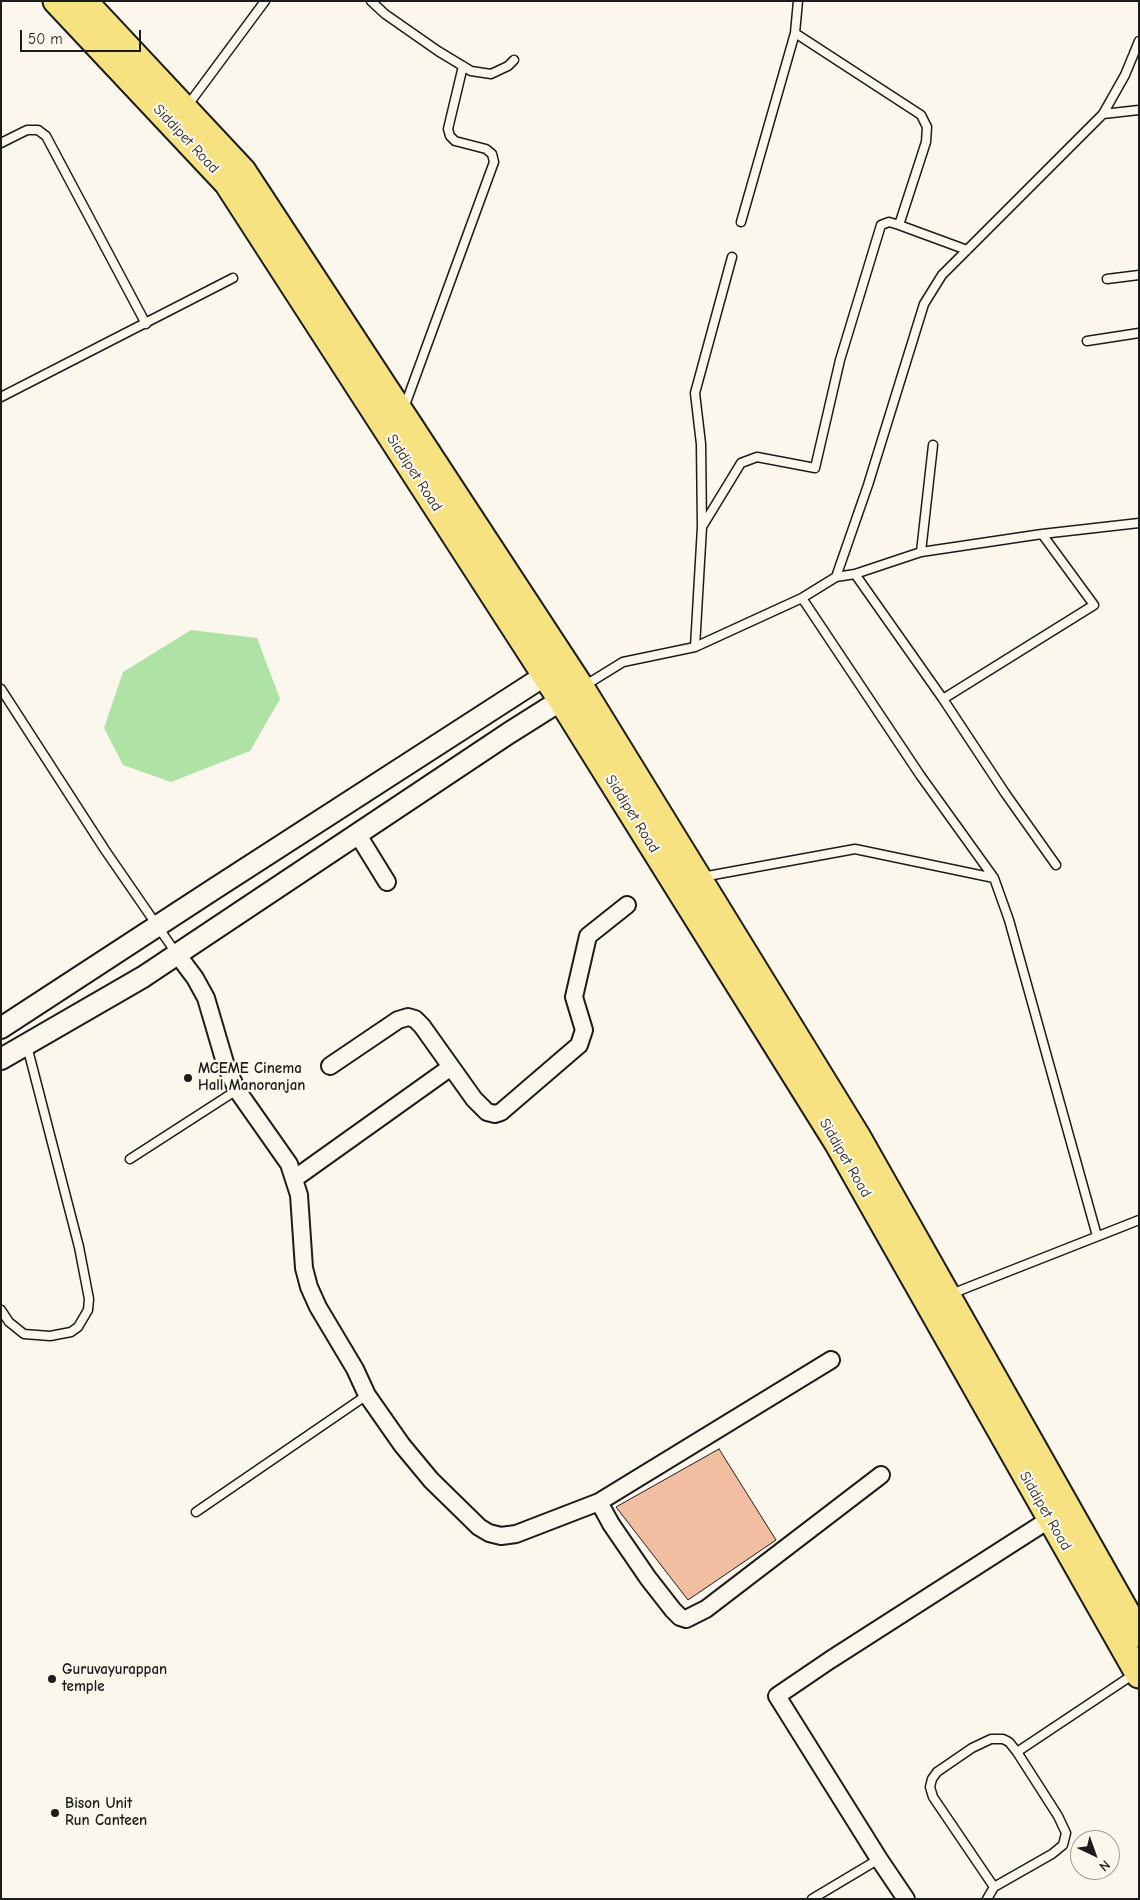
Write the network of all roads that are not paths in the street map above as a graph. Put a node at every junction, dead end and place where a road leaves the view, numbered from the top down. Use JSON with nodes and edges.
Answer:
{"nodes":[{"id":1,"x":56,"y":1,"type":"edge"},
{"id":2,"x":84,"y":1,"type":"edge"},
{"id":3,"x":265,"y":1,"type":"edge"},
{"id":4,"x":371,"y":1,"type":"edge"},
{"id":5,"x":798,"y":1,"type":"edge"},
{"id":6,"x":796,"y":33,"type":"junction"},
{"id":7,"x":1139,"y":41,"type":"edge"},
{"id":8,"x":514,"y":60,"type":"dead end"},
{"id":9,"x":463,"y":66,"type":"junction"},
{"id":10,"x":185,"y":109,"type":"junction"},
{"id":11,"x":1139,"y":110,"type":"edge"},
{"id":12,"x":1103,"y":114,"type":"junction"},
{"id":13,"x":1,"y":143,"type":"edge"},
{"id":14,"x":741,"y":222,"type":"dead end"},
{"id":15,"x":899,"y":225,"type":"junction"},
{"id":16,"x":967,"y":250,"type":"junction"},
{"id":17,"x":732,"y":257,"type":"dead end"},
{"id":18,"x":1139,"y":275,"type":"edge"},
{"id":19,"x":234,"y":278,"type":"dead end"},
{"id":20,"x":1107,"y":279,"type":"dead end"},
{"id":21,"x":146,"y":324,"type":"junction"},
{"id":22,"x":1139,"y":333,"type":"edge"},
{"id":23,"x":1087,"y":341,"type":"dead end"},
{"id":24,"x":1,"y":397,"type":"edge"},
{"id":25,"x":402,"y":413,"type":"junction"},
{"id":26,"x":933,"y":445,"type":"dead end"},
{"id":27,"x":1139,"y":523,"type":"edge"},
{"id":28,"x":702,"y":526,"type":"junction"},
{"id":29,"x":1042,"y":534,"type":"junction"},
{"id":30,"x":921,"y":552,"type":"junction"},
{"id":31,"x":855,"y":574,"type":"junction"},
{"id":32,"x":836,"y":577,"type":"junction"},
{"id":33,"x":802,"y":598,"type":"junction"},
{"id":34,"x":695,"y":647,"type":"junction"},
{"id":35,"x":555,"y":669,"type":"junction"},
{"id":36,"x":1,"y":689,"type":"edge"},
{"id":37,"x":571,"y":694,"type":"junction"},
{"id":38,"x":944,"y":699,"type":"junction"},
{"id":39,"x":362,"y":794,"type":"junction"},
{"id":40,"x":378,"y":821,"type":"junction"},
{"id":41,"x":358,"y":835,"type":"junction"},
{"id":42,"x":251,"y":865,"type":"junction"},
{"id":43,"x":1056,"y":865,"type":"dead end"},
{"id":44,"x":698,"y":878,"type":"junction"},
{"id":45,"x":994,"y":878,"type":"junction"},
{"id":46,"x":387,"y":882,"type":"dead end"},
{"id":47,"x":271,"y":892,"type":"junction"},
{"id":48,"x":627,"y":905,"type":"dead end"},
{"id":49,"x":158,"y":926,"type":"junction"},
{"id":50,"x":177,"y":954,"type":"junction"},
{"id":51,"x":1,"y":1028,"type":"edge"},
{"id":52,"x":27,"y":1046,"type":"junction"},
{"id":53,"x":1,"y":1059,"type":"edge"},
{"id":54,"x":330,"y":1066,"type":"dead end"},
{"id":55,"x":451,"y":1067,"type":"junction"},
{"id":56,"x":237,"y":1090,"type":"junction"},
{"id":57,"x":130,"y":1159,"type":"dead end"},
{"id":58,"x":294,"y":1178,"type":"junction"},
{"id":59,"x":1139,"y":1220,"type":"edge"},
{"id":60,"x":1097,"y":1236,"type":"junction"},
{"id":61,"x":947,"y":1296,"type":"junction"},
{"id":62,"x":1,"y":1310,"type":"edge"},
{"id":63,"x":832,"y":1360,"type":"dead end"},
{"id":64,"x":367,"y":1394,"type":"junction"},
{"id":65,"x":881,"y":1475,"type":"dead end"},
{"id":66,"x":599,"y":1502,"type":"junction"},
{"id":67,"x":196,"y":1512,"type":"dead end"},
{"id":68,"x":1050,"y":1519,"type":"junction"},
{"id":69,"x":1139,"y":1634,"type":"edge"},
{"id":70,"x":1138,"y":1674,"type":"edge"},
{"id":71,"x":1017,"y":1752,"type":"junction"},
{"id":72,"x":879,"y":1859,"type":"junction"},
{"id":73,"x":994,"y":1887,"type":"junction"},
{"id":74,"x":812,"y":1899,"type":"edge"},
{"id":75,"x":906,"y":1899,"type":"edge"},
{"id":76,"x":987,"y":1899,"type":"edge"}],
"edges":[{"from":1,"to":35,"type":"main road","name":"Siddipet Road"},
{"from":2,"to":10,"type":"main road","name":"Siddipet Road"},
{"from":3,"to":10,"type":"lane"},
{"from":4,"to":9,"type":"lane"},
{"from":5,"to":6,"type":"lane"},
{"from":6,"to":14,"type":"lane"},
{"from":6,"to":15,"type":"lane"},
{"from":7,"to":12,"type":"lane"},
{"from":8,"to":9,"type":"lane"},
{"from":9,"to":25,"type":"lane"},
{"from":10,"to":25,"type":"main road","name":"Siddipet Road"},
{"from":11,"to":12,"type":"lane"},
{"from":12,"to":16,"type":"lane"},
{"from":13,"to":21,"type":"lane"},
{"from":15,"to":16,"type":"lane"},
{"from":15,"to":28,"type":"lane"},
{"from":16,"to":32,"type":"lane"},
{"from":17,"to":28,"type":"lane"},
{"from":18,"to":20,"type":"lane"},
{"from":19,"to":21,"type":"lane"},
{"from":21,"to":24,"type":"lane"},
{"from":22,"to":23,"type":"lane"},
{"from":25,"to":35,"type":"main road","name":"Siddipet Road"},
{"from":26,"to":30,"type":"lane"},
{"from":27,"to":29,"type":"lane"},
{"from":28,"to":34,"type":"lane"},
{"from":29,"to":30,"type":"lane"},
{"from":29,"to":38,"type":"lane"},
{"from":30,"to":31,"type":"lane"},
{"from":31,"to":32,"type":"lane"},
{"from":31,"to":38,"type":"lane"},
{"from":32,"to":33,"type":"lane"},
{"from":33,"to":34,"type":"lane"},
{"from":33,"to":45,"type":"lane"},
{"from":34,"to":37,"type":"lane"},
{"from":35,"to":37,"type":"main road","name":"Siddipet Road"},
{"from":35,"to":39,"type":"street"},
{"from":36,"to":49,"type":"lane"},
{"from":37,"to":40,"type":"street"},
{"from":37,"to":44,"type":"main road","name":"Siddipet Road"},
{"from":37,"to":68,"type":"main road","name":"Siddipet Road"},
{"from":38,"to":43,"type":"lane"},
{"from":39,"to":40,"type":"street"},
{"from":39,"to":42,"type":"street"},
{"from":40,"to":41,"type":"street"},
{"from":41,"to":46,"type":"street"},
{"from":41,"to":47,"type":"street"},
{"from":42,"to":47,"type":"street"},
{"from":42,"to":49,"type":"street"},
{"from":44,"to":45,"type":"lane"},
{"from":44,"to":61,"type":"main road","name":"Siddipet Road"},
{"from":45,"to":60,"type":"lane"},
{"from":47,"to":50,"type":"street"},
{"from":48,"to":55,"type":"street"},
{"from":49,"to":50,"type":"lane"},
{"from":49,"to":51,"type":"street"},
{"from":50,"to":52,"type":"street"},
{"from":50,"to":56,"type":"street"},
{"from":52,"to":53,"type":"street"},
{"from":52,"to":62,"type":"lane"},
{"from":54,"to":55,"type":"street"},
{"from":55,"to":58,"type":"street"},
{"from":56,"to":57,"type":"lane"},
{"from":56,"to":58,"type":"street"},
{"from":58,"to":64,"type":"street"},
{"from":59,"to":60,"type":"lane"},
{"from":60,"to":61,"type":"lane"},
{"from":61,"to":69,"type":"main road","name":"Siddipet Road"},
{"from":63,"to":66,"type":"street"},
{"from":64,"to":66,"type":"street"},
{"from":64,"to":67,"type":"lane"},
{"from":65,"to":66,"type":"street"},
{"from":68,"to":70,"type":"main road","name":"Siddipet Road"},
{"from":68,"to":72,"type":"street"},
{"from":70,"to":71,"type":"lane"},
{"from":71,"to":73,"type":"lane"},
{"from":71,"to":73,"type":"lane"},
{"from":72,"to":74,"type":"lane"},
{"from":72,"to":75,"type":"street"},
{"from":73,"to":76,"type":"lane"}]}
